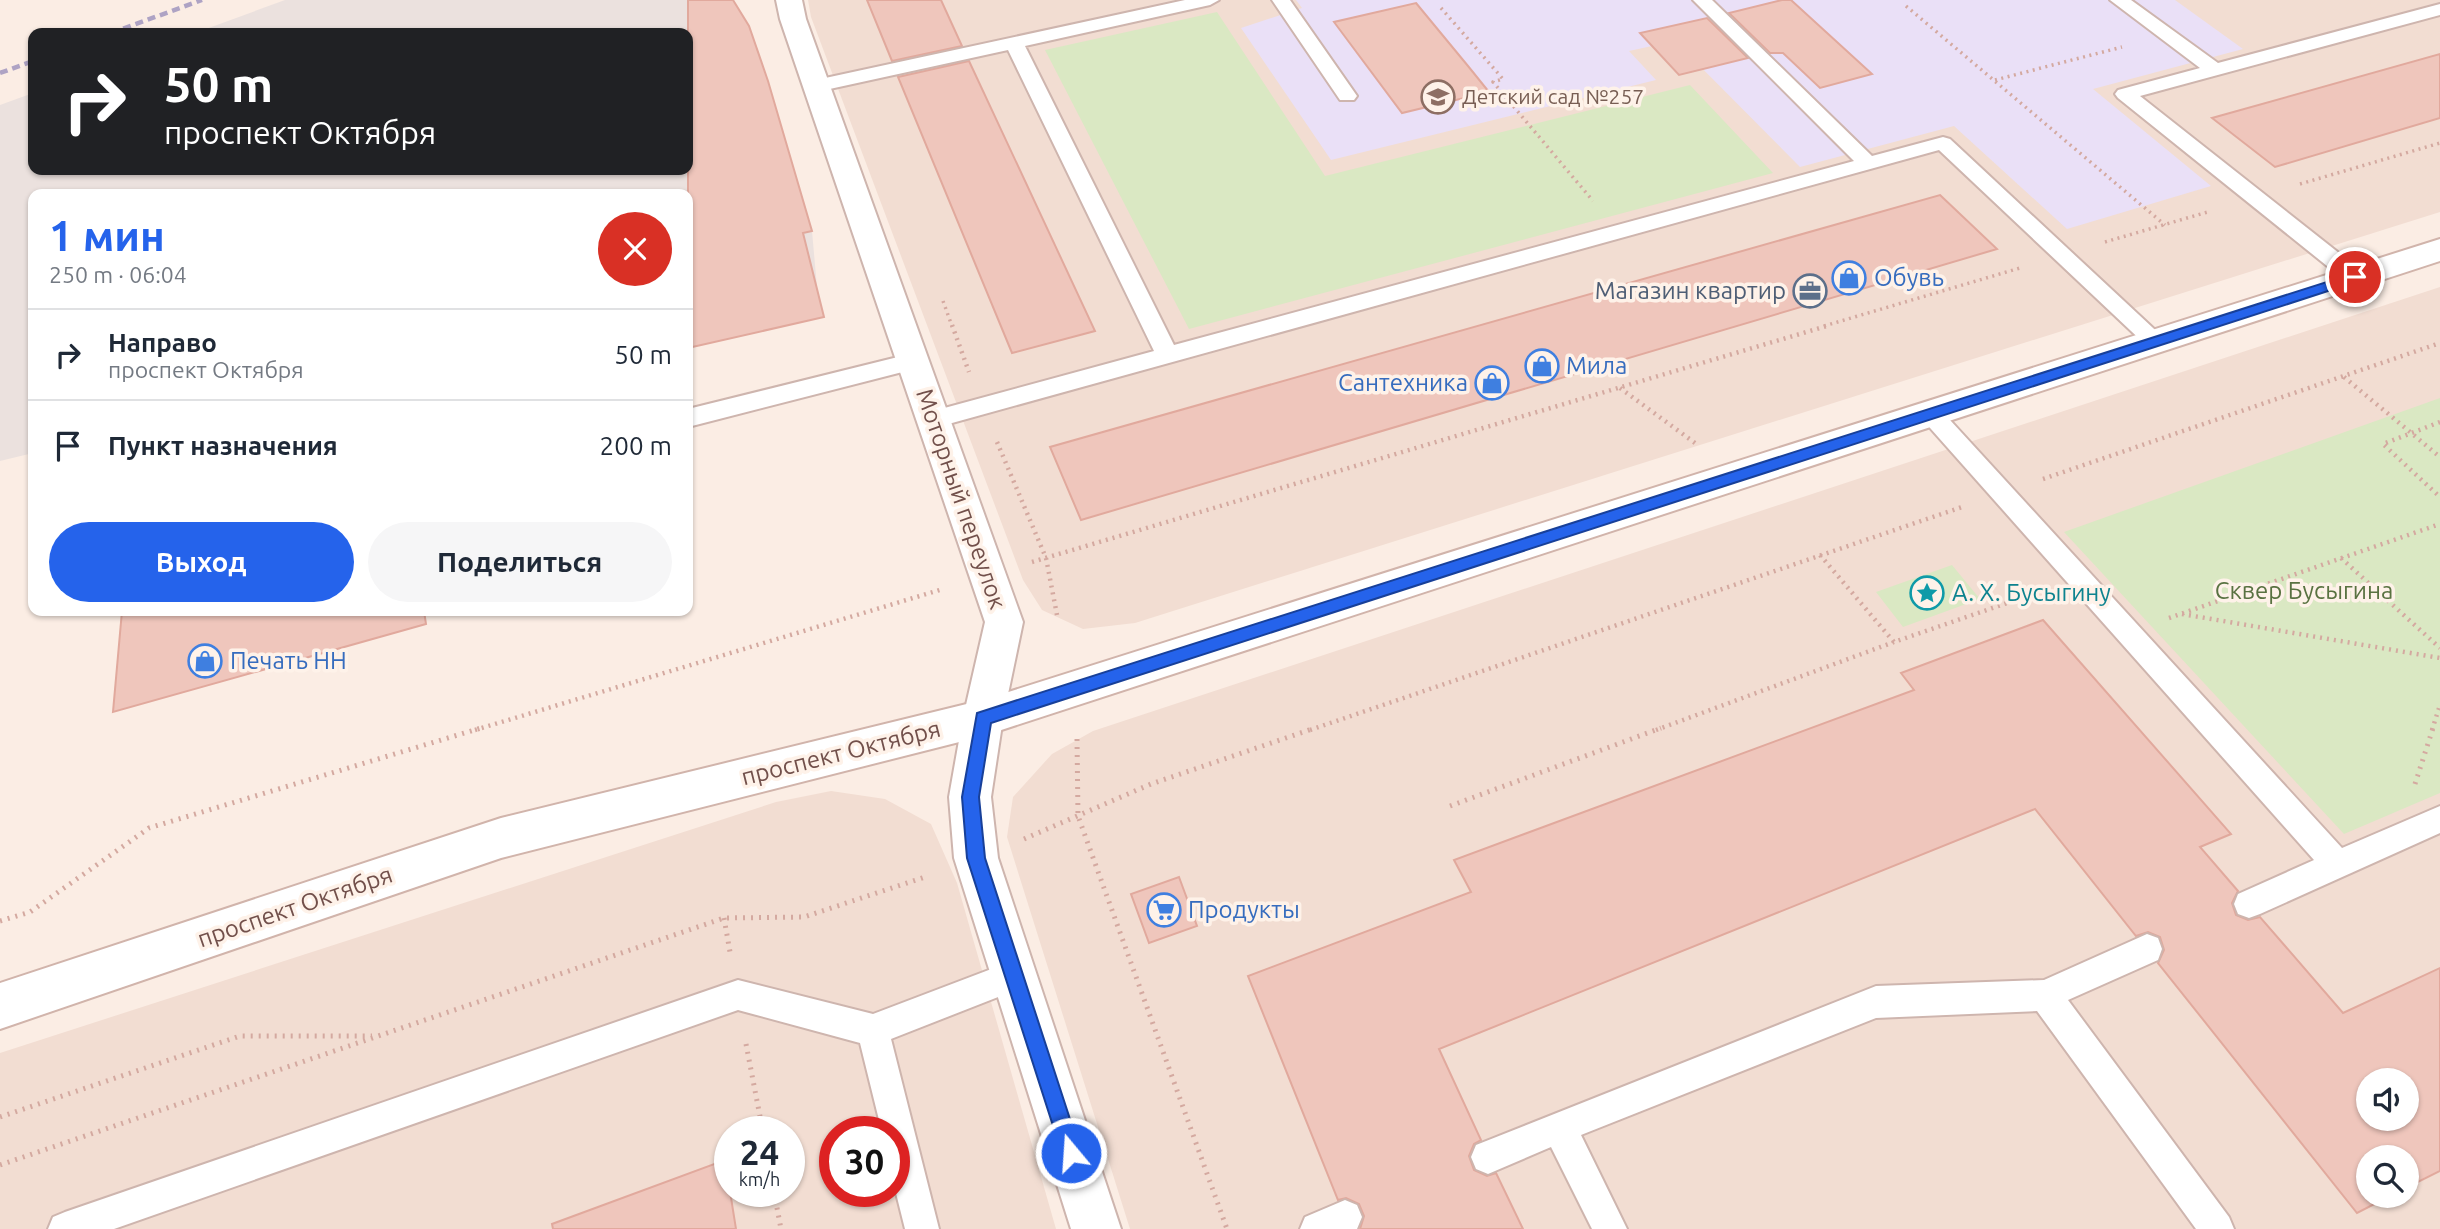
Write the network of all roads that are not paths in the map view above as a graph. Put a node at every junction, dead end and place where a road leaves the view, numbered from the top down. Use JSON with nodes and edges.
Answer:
{"nodes":[{"id":1,"x":1210,"y":0,"type":"edge"},
{"id":2,"x":1281,"y":0,"type":"edge"},
{"id":3,"x":1702,"y":0,"type":"edge"},
{"id":4,"x":2119,"y":0,"type":"edge"},
{"id":5,"x":2440,"y":9,"type":"edge"},
{"id":6,"x":791,"y":10,"type":"edge"},
{"id":7,"x":1014,"y":43,"type":"junction"},
{"id":8,"x":2215,"y":70,"type":"junction"},
{"id":9,"x":816,"y":86,"type":"junction"},
{"id":10,"x":1347,"y":96,"type":"dead end"},
{"id":11,"x":1868,"y":163,"type":"junction"},
{"id":12,"x":2440,"y":250,"type":"edge"},
{"id":13,"x":2355,"y":277,"type":"junction"},
{"id":14,"x":2156,"y":341,"type":"junction"},
{"id":15,"x":1167,"y":355,"type":"junction"},
{"id":16,"x":914,"y":361,"type":"junction"},
{"id":17,"x":1931,"y":414,"type":"junction"},
{"id":18,"x":693,"y":417,"type":"edge"},
{"id":19,"x":934,"y":419,"type":"junction"},
{"id":20,"x":983,"y":718,"type":"junction"},
{"id":21,"x":2440,"y":819,"type":"edge"},
{"id":22,"x":2337,"y":864,"type":"junction"},
{"id":23,"x":2249,"y":904,"type":"dead end"},
{"id":24,"x":2147,"y":949,"type":"dead end"},
{"id":25,"x":1015,"y":975,"type":"junction"},
{"id":26,"x":2045,"y":995,"type":"junction"},
{"id":27,"x":0,"y":1006,"type":"edge"},
{"id":28,"x":873,"y":1030,"type":"junction"},
{"id":29,"x":1559,"y":1127,"type":"junction"},
{"id":30,"x":1489,"y":1157,"type":"dead end"},
{"id":31,"x":65,"y":1229,"type":"edge"},
{"id":32,"x":922,"y":1229,"type":"edge"},
{"id":33,"x":1096,"y":1229,"type":"edge"},
{"id":34,"x":1610,"y":1229,"type":"edge"},
{"id":35,"x":2217,"y":1229,"type":"edge"}],
"edges":[{"from":1,"to":7,"type":"lane"},
{"from":2,"to":10,"type":"lane"},
{"from":3,"to":11,"type":"lane"},
{"from":4,"to":8,"type":"lane"},
{"from":5,"to":8,"type":"lane"},
{"from":6,"to":9,"type":"main road","name":"Моторный переулок"},
{"from":7,"to":9,"type":"lane"},
{"from":7,"to":15,"type":"lane"},
{"from":8,"to":13,"type":"lane"},
{"from":9,"to":16,"type":"main road","name":"Моторный переулок"},
{"from":11,"to":14,"type":"lane"},
{"from":11,"to":15,"type":"lane"},
{"from":12,"to":13,"type":"main road","name":"проспект Октября"},
{"from":13,"to":14,"type":"main road","name":"проспект Октября"},
{"from":14,"to":17,"type":"main road","name":"проспект Октября"},
{"from":15,"to":19,"type":"lane"},
{"from":16,"to":18,"type":"lane"},
{"from":16,"to":19,"type":"main road","name":"Моторный переулок"},
{"from":17,"to":20,"type":"main road","name":"проспект Октября"},
{"from":17,"to":22,"type":"lane"},
{"from":19,"to":20,"type":"main road","name":"Моторный переулок"},
{"from":20,"to":25,"type":"main road","name":"Моторный переулок"},
{"from":20,"to":27,"type":"main road","name":"проспект Октября"},
{"from":21,"to":22,"type":"lane"},
{"from":22,"to":23,"type":"lane"},
{"from":24,"to":26,"type":"lane"},
{"from":25,"to":28,"type":"lane"},
{"from":25,"to":33,"type":"main road","name":"Моторный переулок"},
{"from":26,"to":29,"type":"lane"},
{"from":26,"to":35,"type":"lane"},
{"from":28,"to":31,"type":"lane"},
{"from":28,"to":32,"type":"lane"},
{"from":29,"to":30,"type":"lane"},
{"from":29,"to":34,"type":"lane"}]}
